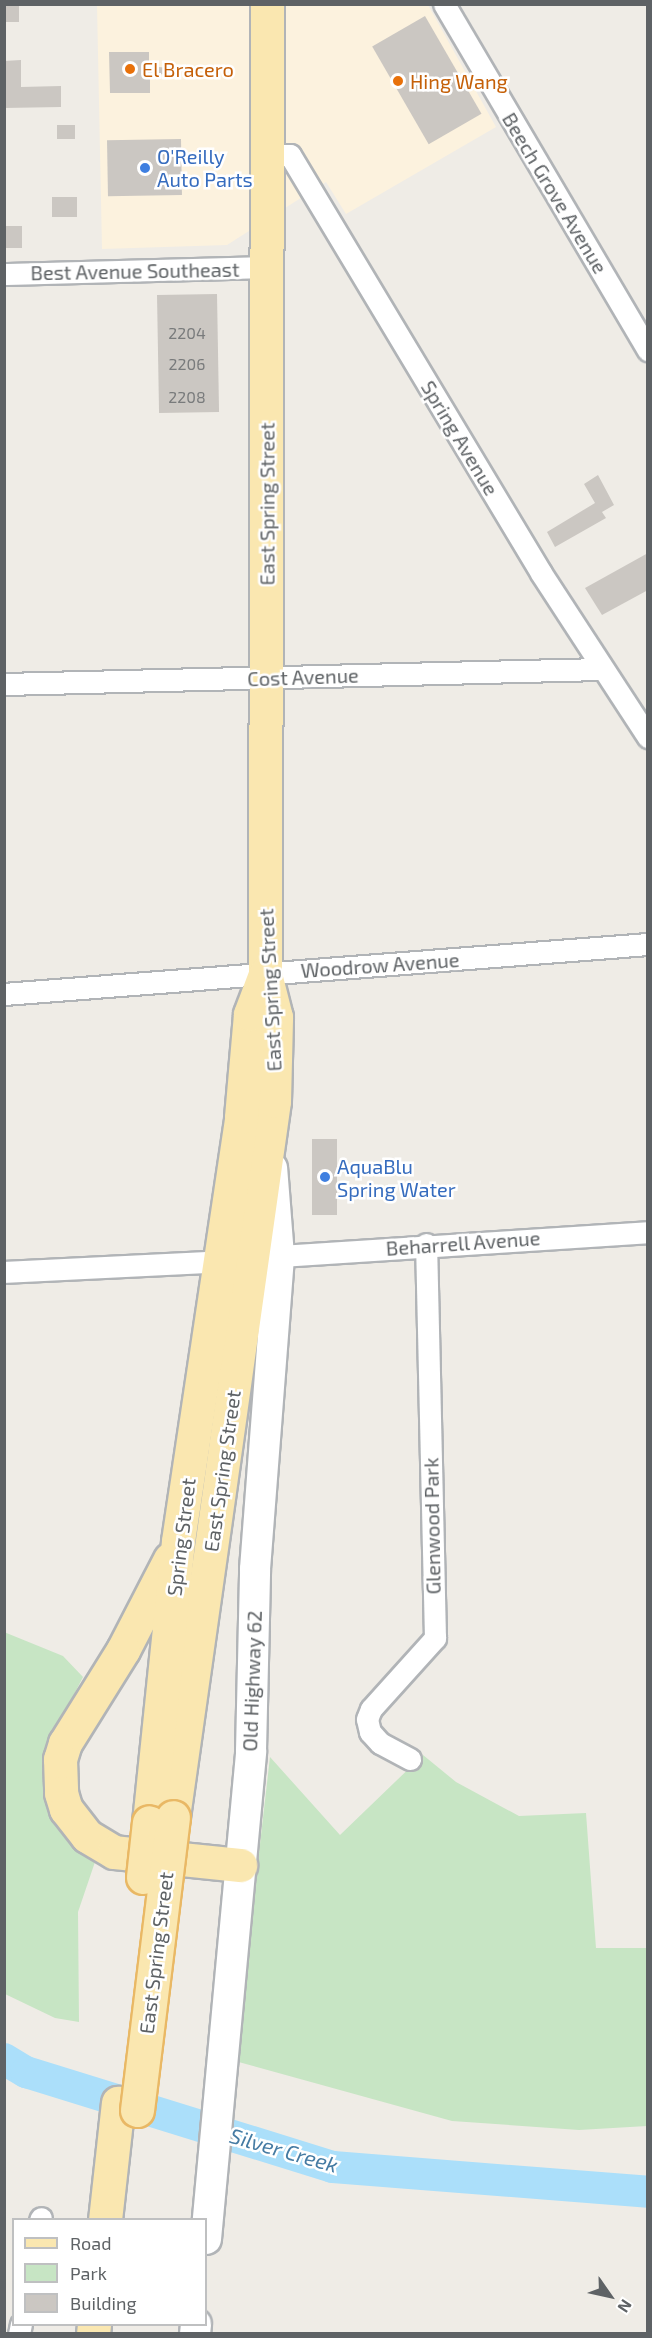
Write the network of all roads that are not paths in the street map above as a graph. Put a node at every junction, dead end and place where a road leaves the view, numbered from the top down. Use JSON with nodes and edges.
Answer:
{"nodes":[{"id":1,"x":267,"y":4,"type":"edge"},
{"id":2,"x":444,"y":4,"type":"edge"},
{"id":3,"x":267,"y":155,"type":"junction"},
{"id":4,"x":266,"y":267,"type":"junction"},
{"id":5,"x":4,"y":274,"type":"edge"},
{"id":6,"x":648,"y":350,"type":"edge"},
{"id":7,"x":602,"y":669,"type":"junction"},
{"id":8,"x":267,"y":678,"type":"junction"},
{"id":9,"x":4,"y":684,"type":"edge"},
{"id":10,"x":648,"y":737,"type":"edge"},
{"id":11,"x":648,"y":944,"type":"edge"},
{"id":12,"x":265,"y":974,"type":"junction"},
{"id":13,"x":4,"y":994,"type":"edge"},
{"id":14,"x":648,"y":1232,"type":"edge"},
{"id":15,"x":426,"y":1244,"type":"junction"},
{"id":16,"x":266,"y":1259,"type":"junction"},
{"id":17,"x":220,"y":1260,"type":"junction"},
{"id":18,"x":4,"y":1272,"type":"edge"},
{"id":19,"x":178,"y":1541,"type":"junction"},
{"id":20,"x":410,"y":1759,"type":"dead end"},
{"id":21,"x":161,"y":1820,"type":"junction"},
{"id":22,"x":240,"y":1865,"type":"junction"},
{"id":23,"x":127,"y":2106,"type":"junction"},
{"id":24,"x":105,"y":2218,"type":"edge"},
{"id":25,"x":125,"y":2218,"type":"edge"},
{"id":26,"x":207,"y":2229,"type":"edge"}],
"edges":[{"from":1,"to":3,"type":"main road","name":"East Spring Street"},
{"from":2,"to":6,"type":"street","name":"Beech Grove Avenue"},
{"from":3,"to":4,"type":"main road","name":"East Spring Street"},
{"from":3,"to":7,"type":"street","name":"Spring Avenue"},
{"from":4,"to":5,"type":"street","name":"Best Avenue Southeast"},
{"from":4,"to":8,"type":"main road","name":"East Spring Street"},
{"from":7,"to":8,"type":"street","name":"Cost Avenue"},
{"from":7,"to":10,"type":"street","name":"Spring Avenue"},
{"from":8,"to":9,"type":"street","name":"Cost Avenue"},
{"from":8,"to":12,"type":"main road","name":"East Spring Street"},
{"from":11,"to":12,"type":"street","name":"Woodrow Avenue"},
{"from":12,"to":13,"type":"street","name":"Woodrow Avenue"},
{"from":12,"to":16,"type":"main road","name":"East Spring Street"},
{"from":12,"to":17,"type":"main road","name":"Spring Street"},
{"from":14,"to":15,"type":"street","name":"Beharrell Avenue"},
{"from":15,"to":16,"type":"street","name":"Beharrell Avenue"},
{"from":15,"to":20,"type":"street","name":"Glenwood Park"},
{"from":16,"to":17,"type":"street","name":"Beharrell Avenue"},
{"from":16,"to":21,"type":"main road","name":"East Spring Street"},
{"from":16,"to":22,"type":"street","name":"Old Highway 62"},
{"from":17,"to":18,"type":"street","name":"Beharrell Avenue"},
{"from":17,"to":19,"type":"main road","name":"Spring Street"},
{"from":19,"to":21,"type":"main road","name":"Spring Street"},
{"from":19,"to":22,"type":"main road"},
{"from":21,"to":23,"type":"main road","name":"Spring Street","bridge":true},
{"from":22,"to":26,"type":"street","name":"Old Highway 62"},
{"from":23,"to":24,"type":"main road"},
{"from":23,"to":25,"type":"main road"}]}
